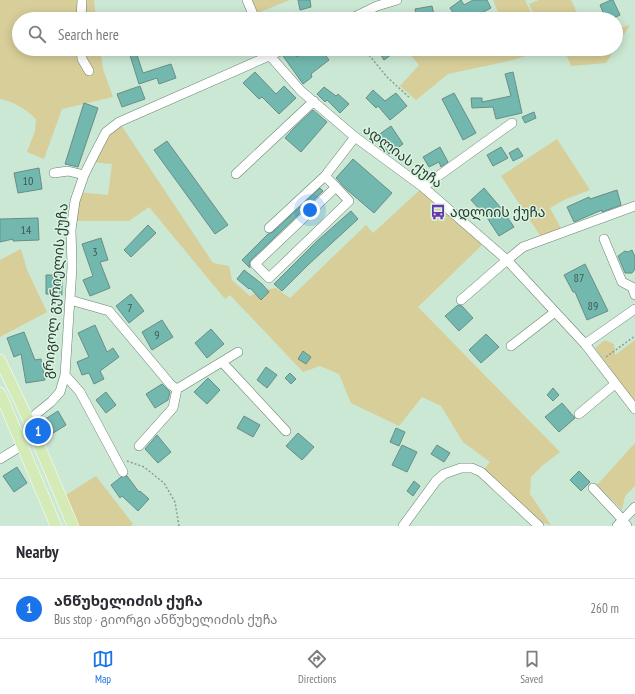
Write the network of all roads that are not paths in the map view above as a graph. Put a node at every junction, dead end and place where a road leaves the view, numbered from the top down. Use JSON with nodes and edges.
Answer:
{"nodes":[{"id":1,"x":82,"y":0,"type":"edge"},
{"id":2,"x":247,"y":0,"type":"edge"},
{"id":3,"x":397,"y":0,"type":"edge"},
{"id":4,"x":81,"y":12,"type":"edge"},
{"id":5,"x":252,"y":12,"type":"edge"},
{"id":6,"x":365,"y":12,"type":"edge"},
{"id":7,"x":81,"y":56,"type":"edge"},
{"id":8,"x":260,"y":56,"type":"edge"},
{"id":9,"x":272,"y":56,"type":"edge"},
{"id":10,"x":89,"y":71,"type":"dead end"},
{"id":11,"x":314,"y":101,"type":"junction"},
{"id":12,"x":512,"y":123,"type":"dead end"},
{"id":13,"x":355,"y":137,"type":"junction"},
{"id":14,"x":54,"y":173,"type":"dead end"},
{"id":15,"x":236,"y":174,"type":"dead end"},
{"id":16,"x":84,"y":175,"type":"junction"},
{"id":17,"x":325,"y":176,"type":"junction"},
{"id":18,"x":336,"y":187,"type":"junction"},
{"id":19,"x":423,"y":187,"type":"junction"},
{"id":20,"x":635,"y":206,"type":"edge"},
{"id":21,"x":269,"y":228,"type":"dead end"},
{"id":22,"x":604,"y":239,"type":"dead end"},
{"id":23,"x":507,"y":260,"type":"junction"},
{"id":24,"x":635,"y":295,"type":"edge"},
{"id":25,"x":70,"y":300,"type":"junction"},
{"id":26,"x":461,"y":300,"type":"dead end"},
{"id":27,"x":635,"y":309,"type":"edge"},
{"id":28,"x":555,"y":312,"type":"junction"},
{"id":29,"x":585,"y":344,"type":"junction"},
{"id":30,"x":511,"y":346,"type":"dead end"},
{"id":31,"x":238,"y":352,"type":"dead end"},
{"id":32,"x":0,"y":360,"type":"edge"},
{"id":33,"x":222,"y":362,"type":"junction"},
{"id":34,"x":65,"y":375,"type":"junction"},
{"id":35,"x":615,"y":384,"type":"junction"},
{"id":36,"x":177,"y":389,"type":"junction"},
{"id":37,"x":0,"y":393,"type":"edge"},
{"id":38,"x":635,"y":409,"type":"edge"},
{"id":39,"x":36,"y":414,"type":"dead end"},
{"id":40,"x":579,"y":414,"type":"dead end"},
{"id":41,"x":286,"y":431,"type":"dead end"},
{"id":42,"x":23,"y":445,"type":"junction"},
{"id":43,"x":139,"y":446,"type":"dead end"},
{"id":44,"x":0,"y":459,"type":"edge"},
{"id":45,"x":123,"y":472,"type":"dead end"},
{"id":46,"x":593,"y":488,"type":"dead end"},
{"id":47,"x":635,"y":507,"type":"edge"},
{"id":48,"x":622,"y":524,"type":"edge"},
{"id":49,"x":56,"y":526,"type":"edge"},
{"id":50,"x":73,"y":526,"type":"edge"},
{"id":51,"x":403,"y":526,"type":"edge"},
{"id":52,"x":539,"y":526,"type":"edge"}],
"edges":[{"from":1,"to":4,"type":"street"},
{"from":2,"to":5,"type":"street"},
{"from":3,"to":6,"type":"street"},
{"from":7,"to":10,"type":"street"},
{"from":8,"to":16,"type":"street","name":"გრიგოლ გურიელის ქუჩა"},
{"from":9,"to":11,"type":"street","name":"ადლიას ქუჩა"},
{"from":11,"to":13,"type":"street","name":"ადლიას ქუჩა"},
{"from":11,"to":15,"type":"street"},
{"from":12,"to":19,"type":"street"},
{"from":13,"to":17,"type":"street"},
{"from":13,"to":19,"type":"street","name":"ადლიას ქუჩა"},
{"from":14,"to":16,"type":"street"},
{"from":16,"to":25,"type":"street","name":"გრიგოლ გურიელის ქუჩა"},
{"from":17,"to":18,"type":"street"},
{"from":17,"to":21,"type":"street"},
{"from":18,"to":18,"type":"street"},
{"from":19,"to":23,"type":"street","name":"ადლიას ქუჩა"},
{"from":20,"to":23,"type":"street"},
{"from":22,"to":24,"type":"street"},
{"from":23,"to":26,"type":"street"},
{"from":23,"to":28,"type":"street","name":"ადლიას ქუჩა"},
{"from":25,"to":34,"type":"street","name":"გრიგოლ გურიელის ქუჩა"},
{"from":25,"to":36,"type":"street"},
{"from":27,"to":29,"type":"street"},
{"from":28,"to":29,"type":"street","name":"ადლიას ქუჩა"},
{"from":28,"to":30,"type":"street"},
{"from":29,"to":35,"type":"street","name":"ადლიას ქუჩა"},
{"from":31,"to":33,"type":"street"},
{"from":32,"to":50,"type":"main road"},
{"from":33,"to":36,"type":"street"},
{"from":33,"to":41,"type":"street"},
{"from":34,"to":39,"type":"street","name":"გრიგოლ გურიელის ქუჩა"},
{"from":34,"to":45,"type":"street"},
{"from":35,"to":38,"type":"street","name":"ადლიას ქუჩა"},
{"from":35,"to":40,"type":"street"},
{"from":36,"to":43,"type":"street"},
{"from":37,"to":42,"type":"main road"},
{"from":42,"to":44,"type":"street"},
{"from":42,"to":49,"type":"main road"},
{"from":46,"to":48,"type":"street"},
{"from":47,"to":48,"type":"street"},
{"from":51,"to":52,"type":"street"}]}
